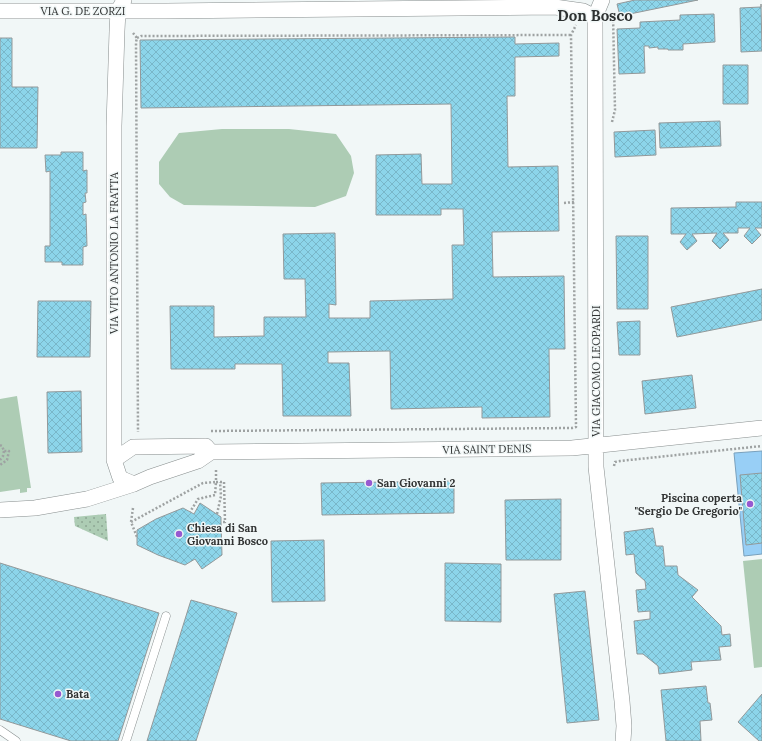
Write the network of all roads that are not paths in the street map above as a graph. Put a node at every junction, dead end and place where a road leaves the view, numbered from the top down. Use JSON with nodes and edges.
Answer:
{"nodes":[{"id":1,"x":602,"y":0,"type":"edge"},
{"id":2,"x":121,"y":6,"type":"edge"},
{"id":3,"x":163,"y":6,"type":"edge"},
{"id":4,"x":0,"y":11,"type":"edge"},
{"id":5,"x":596,"y":17,"type":"junction"},
{"id":6,"x":762,"y":428,"type":"edge"},
{"id":7,"x":596,"y":446,"type":"junction"},
{"id":8,"x":211,"y":452,"type":"junction"},
{"id":9,"x":114,"y":460,"type":"junction"},
{"id":10,"x":134,"y":484,"type":"junction"},
{"id":11,"x":0,"y":510,"type":"edge"},
{"id":12,"x":166,"y":616,"type":"dead end"},
{"id":13,"x":0,"y":730,"type":"edge"},
{"id":14,"x":16,"y":741,"type":"edge"},
{"id":15,"x":126,"y":741,"type":"edge"},
{"id":16,"x":623,"y":741,"type":"edge"}],
"edges":[{"from":1,"to":5,"type":"street","name":"VIA GIACOMO LEOPARDI"},
{"from":2,"to":3,"type":"street","name":"VIA G. DE ZORZI"},
{"from":2,"to":4,"type":"street","name":"VIA G. DE ZORZI"},
{"from":2,"to":9,"type":"street","name":"VIA VITO ANTONIO LA FRATTA"},
{"from":3,"to":5,"type":"street","name":"VIA G. DE ZORZI"},
{"from":5,"to":7,"type":"street","name":"VIA GIACOMO LEOPARDI"},
{"from":6,"to":7,"type":"street","name":"VIA SAINT DENIS"},
{"from":7,"to":8,"type":"street","name":"VIA SAINT DENIS"},
{"from":7,"to":16,"type":"street","name":"VIA GIACOMO LEOPARDI"},
{"from":8,"to":9,"type":"street"},
{"from":8,"to":10,"type":"street"},
{"from":9,"to":10,"type":"street","name":"VIA VITO ANTONIO LA FRATTA"},
{"from":10,"to":11,"type":"street"},
{"from":12,"to":15,"type":"lane"},
{"from":13,"to":14,"type":"lane"}]}
